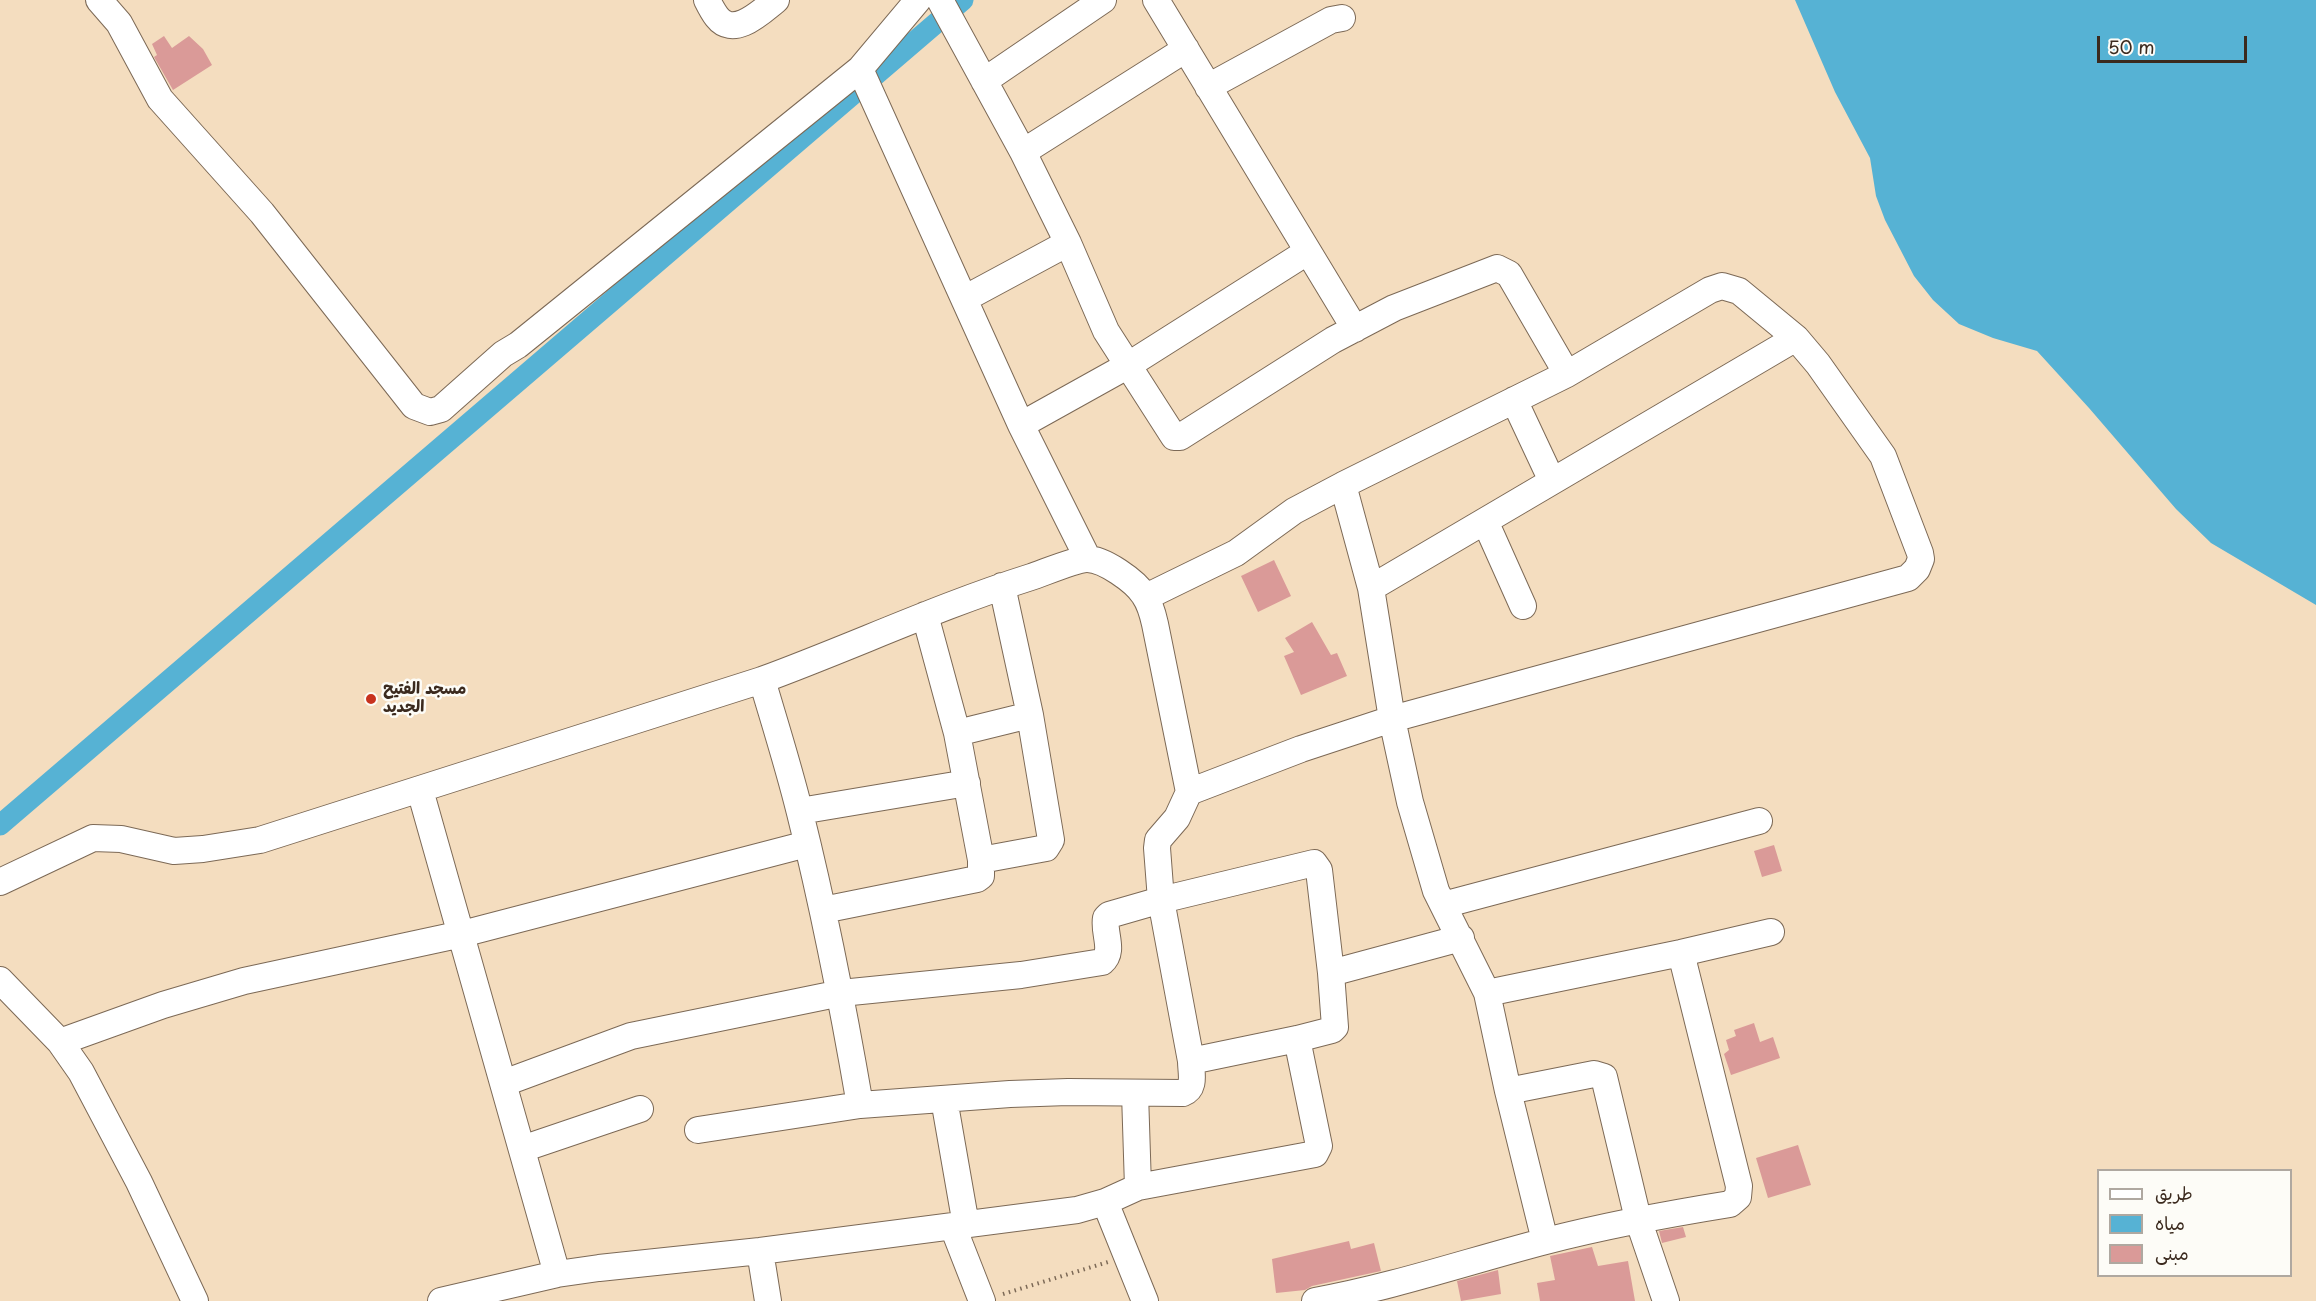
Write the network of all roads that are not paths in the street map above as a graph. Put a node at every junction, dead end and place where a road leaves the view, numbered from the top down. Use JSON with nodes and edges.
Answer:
{"nodes":[{"id":1,"x":99,"y":0,"type":"edge"},
{"id":2,"x":707,"y":0,"type":"edge"},
{"id":3,"x":776,"y":0,"type":"edge"},
{"id":4,"x":918,"y":0,"type":"edge"},
{"id":5,"x":940,"y":0,"type":"edge"},
{"id":6,"x":1103,"y":0,"type":"edge"},
{"id":7,"x":1156,"y":0,"type":"edge"},
{"id":8,"x":1342,"y":18,"type":"dead end"},
{"id":9,"x":1186,"y":49,"type":"junction"},
{"id":10,"x":860,"y":69,"type":"junction"},
{"id":11,"x":984,"y":81,"type":"junction"},
{"id":12,"x":1208,"y":87,"type":"junction"},
{"id":13,"x":1023,"y":152,"type":"junction"},
{"id":14,"x":1068,"y":243,"type":"junction"},
{"id":15,"x":1307,"y":252,"type":"junction"},
{"id":16,"x":964,"y":299,"type":"junction"},
{"id":17,"x":1355,"y":329,"type":"junction"},
{"id":18,"x":1796,"y":338,"type":"junction"},
{"id":19,"x":1127,"y":366,"type":"junction"},
{"id":20,"x":1567,"y":374,"type":"junction"},
{"id":21,"x":1514,"y":400,"type":"junction"},
{"id":22,"x":1021,"y":425,"type":"junction"},
{"id":23,"x":1552,"y":481,"type":"junction"},
{"id":24,"x":1343,"y":485,"type":"junction"},
{"id":25,"x":1485,"y":521,"type":"junction"},
{"id":26,"x":1088,"y":559,"type":"junction"},
{"id":27,"x":1002,"y":586,"type":"junction"},
{"id":28,"x":1371,"y":588,"type":"junction"},
{"id":29,"x":1146,"y":597,"type":"junction"},
{"id":30,"x":1523,"y":606,"type":"dead end"},
{"id":31,"x":925,"y":615,"type":"junction"},
{"id":32,"x":762,"y":680,"type":"junction"},
{"id":33,"x":1030,"y":715,"type":"junction"},
{"id":34,"x":1392,"y":719,"type":"junction"},
{"id":35,"x":957,"y":733,"type":"junction"},
{"id":36,"x":967,"y":783,"type":"junction"},
{"id":37,"x":420,"y":790,"type":"junction"},
{"id":38,"x":1189,"y":792,"type":"junction"},
{"id":39,"x":800,"y":811,"type":"junction"},
{"id":40,"x":1759,"y":821,"type":"dead end"},
{"id":41,"x":807,"y":844,"type":"junction"},
{"id":42,"x":981,"y":860,"type":"junction"},
{"id":43,"x":0,"y":882,"type":"edge"},
{"id":44,"x":1161,"y":900,"type":"junction"},
{"id":45,"x":1443,"y":905,"type":"junction"},
{"id":46,"x":823,"y":910,"type":"junction"},
{"id":47,"x":1772,"y":932,"type":"dead end"},
{"id":48,"x":462,"y":933,"type":"junction"},
{"id":49,"x":1461,"y":938,"type":"junction"},
{"id":50,"x":1681,"y":953,"type":"junction"},
{"id":51,"x":1331,"y":973,"type":"junction"},
{"id":52,"x":0,"y":980,"type":"edge"},
{"id":53,"x":841,"y":993,"type":"junction"},
{"id":54,"x":1487,"y":993,"type":"junction"},
{"id":55,"x":1297,"y":1039,"type":"junction"},
{"id":56,"x":60,"y":1042,"type":"junction"},
{"id":57,"x":1191,"y":1061,"type":"junction"},
{"id":58,"x":504,"y":1083,"type":"junction"},
{"id":59,"x":1508,"y":1091,"type":"junction"},
{"id":60,"x":1135,"y":1093,"type":"junction"},
{"id":61,"x":944,"y":1099,"type":"junction"},
{"id":62,"x":860,"y":1104,"type":"junction"},
{"id":63,"x":640,"y":1109,"type":"dead end"},
{"id":64,"x":698,"y":1130,"type":"dead end"},
{"id":65,"x":522,"y":1149,"type":"junction"},
{"id":66,"x":1138,"y":1187,"type":"junction"},
{"id":67,"x":1105,"y":1202,"type":"junction"},
{"id":68,"x":1638,"y":1219,"type":"junction"},
{"id":69,"x":959,"y":1226,"type":"junction"},
{"id":70,"x":1545,"y":1241,"type":"junction"},
{"id":71,"x":760,"y":1251,"type":"junction"},
{"id":72,"x":557,"y":1274,"type":"junction"},
{"id":73,"x":195,"y":1301,"type":"edge"},
{"id":74,"x":441,"y":1301,"type":"edge"},
{"id":75,"x":768,"y":1301,"type":"edge"},
{"id":76,"x":982,"y":1301,"type":"edge"},
{"id":77,"x":1145,"y":1301,"type":"edge"},
{"id":78,"x":1315,"y":1301,"type":"edge"},
{"id":79,"x":1666,"y":1301,"type":"edge"}],
"edges":[{"from":1,"to":10,"type":"street"},
{"from":2,"to":3,"type":"street"},
{"from":4,"to":10,"type":"street"},
{"from":5,"to":11,"type":"street"},
{"from":6,"to":11,"type":"street"},
{"from":7,"to":9,"type":"street"},
{"from":8,"to":12,"type":"street"},
{"from":9,"to":12,"type":"street"},
{"from":9,"to":13,"type":"street"},
{"from":10,"to":16,"type":"street"},
{"from":11,"to":13,"type":"street"},
{"from":12,"to":15,"type":"street"},
{"from":13,"to":14,"type":"street"},
{"from":14,"to":16,"type":"street"},
{"from":14,"to":19,"type":"street"},
{"from":15,"to":17,"type":"street"},
{"from":15,"to":19,"type":"street"},
{"from":16,"to":22,"type":"street"},
{"from":17,"to":19,"type":"street"},
{"from":17,"to":20,"type":"street"},
{"from":18,"to":20,"type":"street"},
{"from":18,"to":23,"type":"street"},
{"from":18,"to":34,"type":"street"},
{"from":19,"to":22,"type":"street"},
{"from":20,"to":21,"type":"street"},
{"from":21,"to":23,"type":"street"},
{"from":21,"to":24,"type":"street"},
{"from":22,"to":26,"type":"street"},
{"from":23,"to":25,"type":"street"},
{"from":24,"to":28,"type":"street"},
{"from":24,"to":29,"type":"street"},
{"from":25,"to":28,"type":"street"},
{"from":25,"to":30,"type":"street"},
{"from":26,"to":27,"type":"street"},
{"from":26,"to":29,"type":"street"},
{"from":27,"to":31,"type":"street"},
{"from":27,"to":33,"type":"street"},
{"from":28,"to":34,"type":"street"},
{"from":29,"to":38,"type":"street"},
{"from":31,"to":32,"type":"street"},
{"from":31,"to":35,"type":"street"},
{"from":32,"to":37,"type":"street"},
{"from":32,"to":39,"type":"street"},
{"from":33,"to":35,"type":"street"},
{"from":33,"to":42,"type":"street"},
{"from":34,"to":38,"type":"street"},
{"from":34,"to":45,"type":"street"},
{"from":35,"to":36,"type":"street"},
{"from":36,"to":39,"type":"street"},
{"from":36,"to":42,"type":"street"},
{"from":37,"to":43,"type":"street"},
{"from":37,"to":48,"type":"street"},
{"from":38,"to":44,"type":"street"},
{"from":39,"to":41,"type":"street"},
{"from":40,"to":45,"type":"street"},
{"from":41,"to":46,"type":"street"},
{"from":41,"to":48,"type":"street"},
{"from":42,"to":46,"type":"street"},
{"from":44,"to":51,"type":"street"},
{"from":44,"to":53,"type":"street"},
{"from":44,"to":57,"type":"street"},
{"from":45,"to":49,"type":"street"},
{"from":46,"to":53,"type":"street"},
{"from":47,"to":50,"type":"street"},
{"from":48,"to":56,"type":"street"},
{"from":48,"to":58,"type":"street"},
{"from":49,"to":51,"type":"street"},
{"from":49,"to":54,"type":"street"},
{"from":50,"to":54,"type":"street"},
{"from":50,"to":68,"type":"street"},
{"from":51,"to":55,"type":"street"},
{"from":52,"to":56,"type":"street"},
{"from":53,"to":58,"type":"street"},
{"from":53,"to":62,"type":"street"},
{"from":54,"to":59,"type":"street"},
{"from":55,"to":57,"type":"street"},
{"from":55,"to":66,"type":"street"},
{"from":56,"to":73,"type":"street"},
{"from":57,"to":60,"type":"street"},
{"from":58,"to":65,"type":"street"},
{"from":59,"to":68,"type":"street"},
{"from":59,"to":70,"type":"street"},
{"from":60,"to":61,"type":"street"},
{"from":60,"to":66,"type":"street"},
{"from":61,"to":62,"type":"street"},
{"from":61,"to":69,"type":"street"},
{"from":62,"to":64,"type":"street"},
{"from":63,"to":65,"type":"street"},
{"from":65,"to":72,"type":"street"},
{"from":66,"to":67,"type":"street"},
{"from":67,"to":69,"type":"street"},
{"from":67,"to":77,"type":"street"},
{"from":68,"to":70,"type":"street"},
{"from":68,"to":79,"type":"street"},
{"from":69,"to":71,"type":"street"},
{"from":69,"to":76,"type":"street"},
{"from":70,"to":78,"type":"street"},
{"from":71,"to":72,"type":"street"},
{"from":71,"to":75,"type":"street"},
{"from":72,"to":74,"type":"street"}]}
